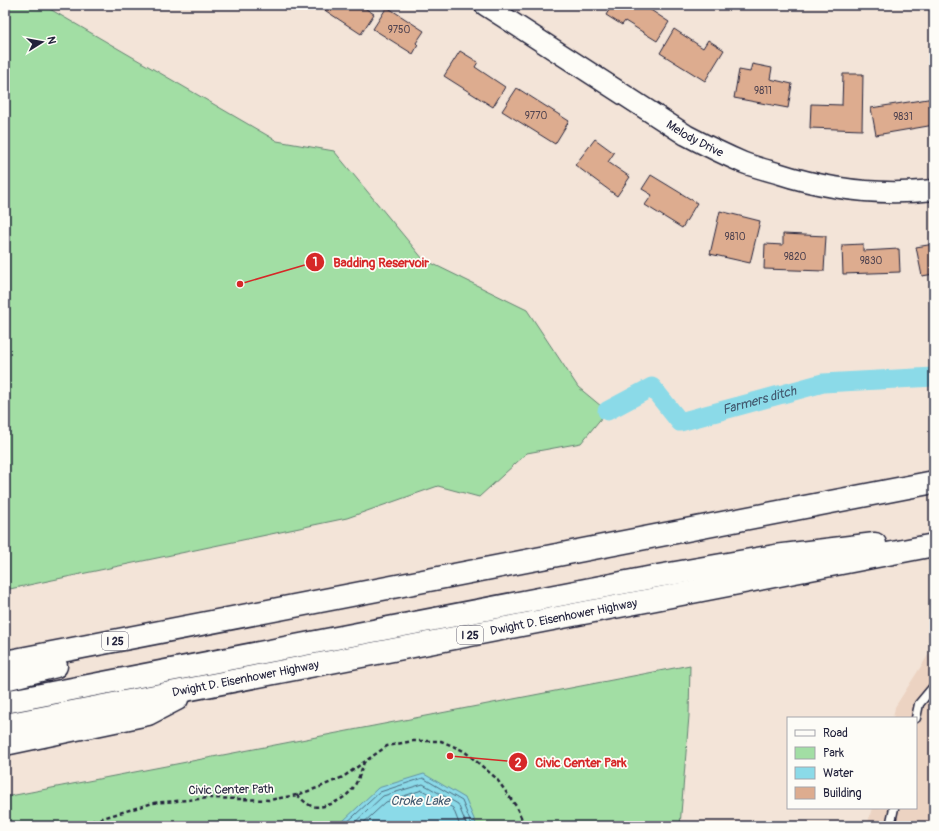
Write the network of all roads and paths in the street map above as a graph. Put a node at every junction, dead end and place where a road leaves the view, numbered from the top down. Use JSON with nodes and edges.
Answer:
{"nodes":[{"id":1,"x":486,"y":5,"type":"edge"},
{"id":2,"x":934,"y":190,"type":"edge"},
{"id":3,"x":934,"y":482,"type":"edge"},
{"id":4,"x":934,"y":540,"type":"edge"},
{"id":5,"x":934,"y":545,"type":"edge"},
{"id":6,"x":225,"y":620,"type":"junction"},
{"id":7,"x":5,"y":662,"type":"edge"},
{"id":8,"x":5,"y":679,"type":"edge"},
{"id":9,"x":934,"y":686,"type":"edge"},
{"id":10,"x":198,"y":688,"type":"junction"},
{"id":11,"x":5,"y":702,"type":"edge"},
{"id":12,"x":916,"y":717,"type":"edge"},
{"id":13,"x":5,"y":725,"type":"edge"},
{"id":14,"x":5,"y":744,"type":"edge"},
{"id":15,"x":364,"y":762,"type":"junction"},
{"id":16,"x":297,"y":795,"type":"junction"},
{"id":17,"x":894,"y":809,"type":"edge"},
{"id":18,"x":80,"y":826,"type":"edge"},
{"id":19,"x":524,"y":826,"type":"edge"},
{"id":20,"x":890,"y":826,"type":"edge"}],
"edges":[{"from":1,"to":2,"type":"street","name":"Melody Drive"},
{"from":3,"to":6,"type":"highway","number":"I 25"},
{"from":4,"to":11,"type":"highway"},
{"from":5,"to":10,"type":"highway","name":"Dwight D. Eisenhower Highway","number":"I 25"},
{"from":6,"to":7,"type":"highway","number":"I 25"},
{"from":6,"to":8,"type":"highway"},
{"from":9,"to":12,"type":"lane"},
{"from":10,"to":13,"type":"highway","name":"Dwight D. Eisenhower Highway","number":"I 25"},
{"from":10,"to":14,"type":"highway"},
{"from":15,"to":16,"type":"path","name":"Civic Center Path"},
{"from":15,"to":16,"type":"path"},
{"from":15,"to":19,"type":"path","name":"Civic Center Path"},
{"from":16,"to":18,"type":"path","name":"Civic Center Path"},
{"from":17,"to":20,"type":"lane"}]}
